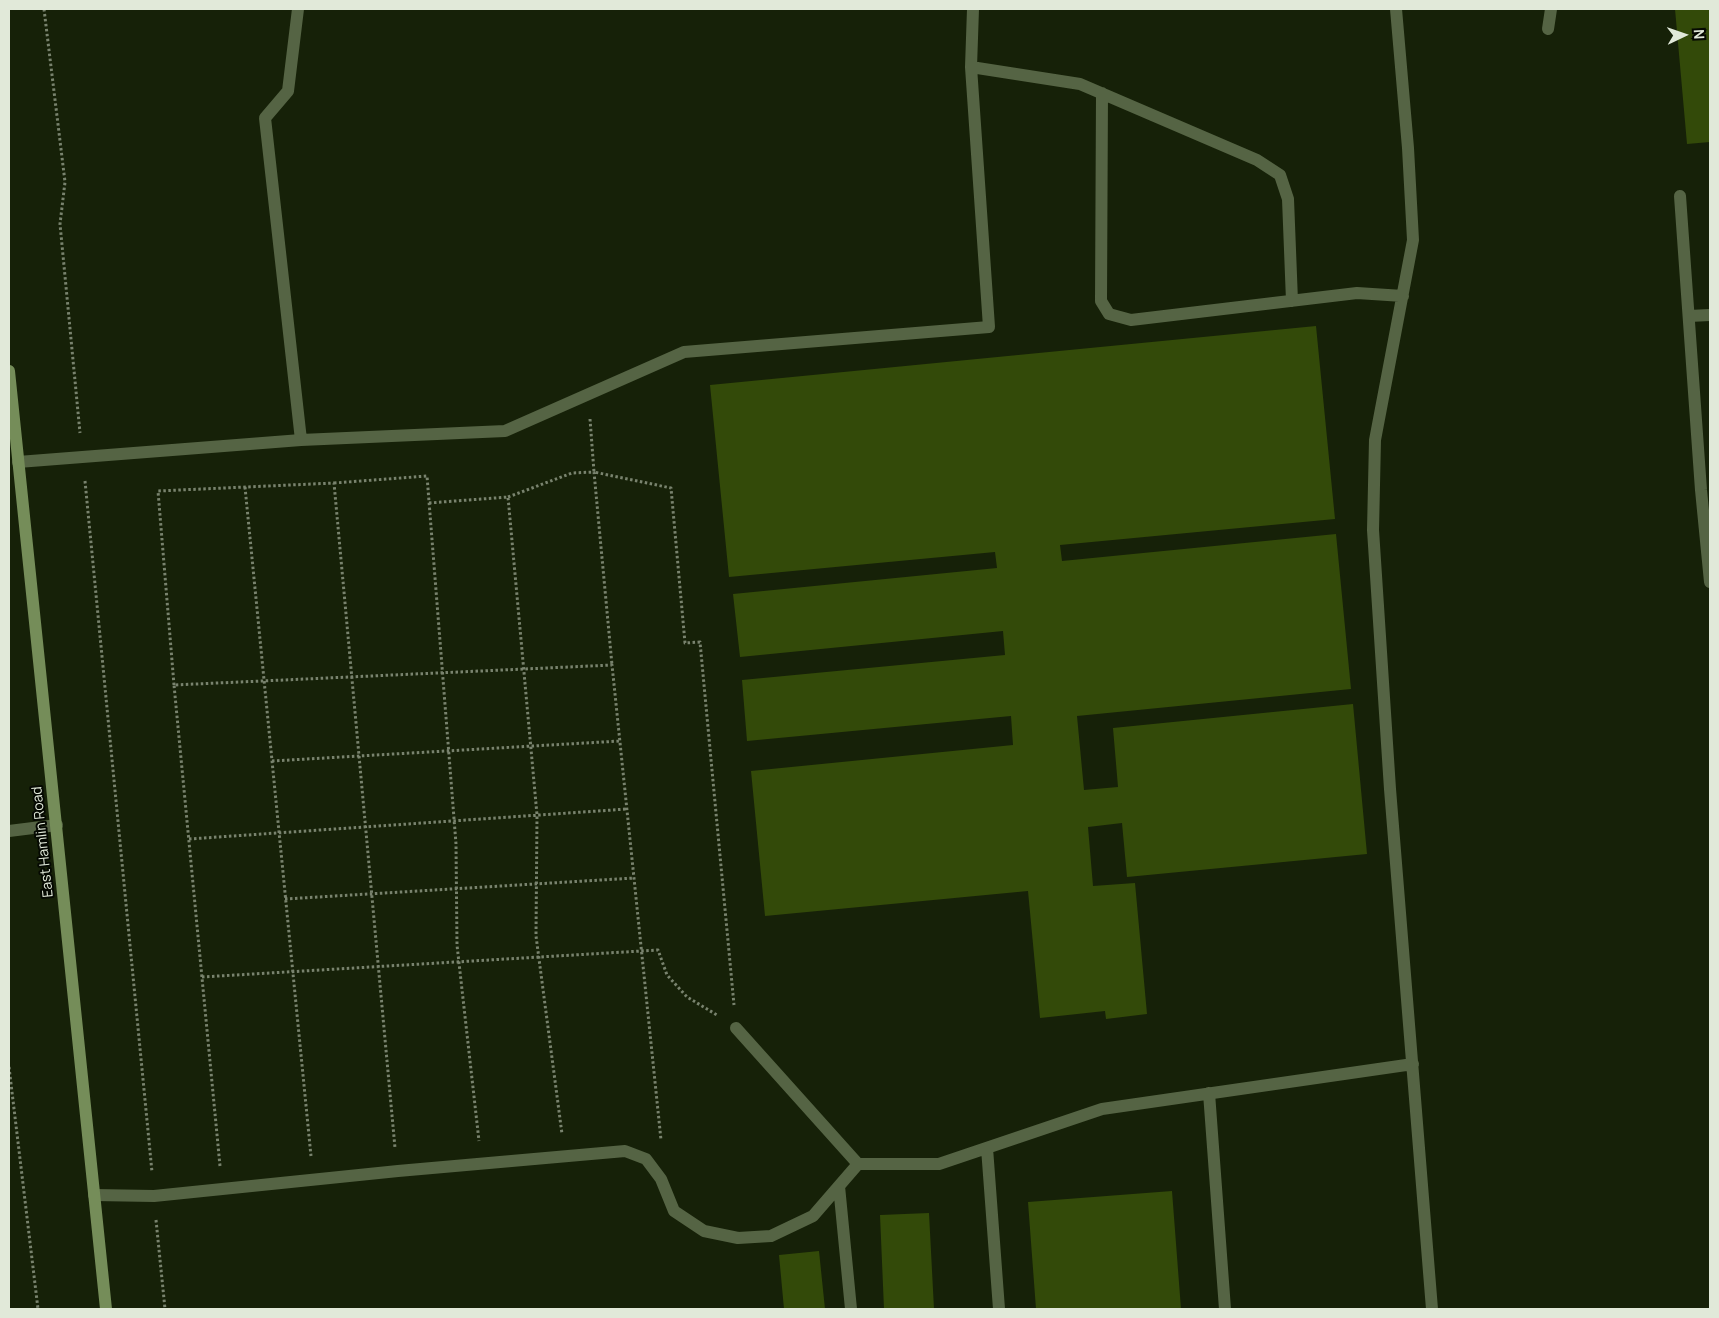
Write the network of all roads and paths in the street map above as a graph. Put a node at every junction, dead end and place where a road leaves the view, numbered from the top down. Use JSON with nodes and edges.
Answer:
{"nodes":[{"id":1,"x":44,"y":9,"type":"edge"},
{"id":2,"x":298,"y":9,"type":"edge"},
{"id":3,"x":972,"y":9,"type":"edge"},
{"id":4,"x":1396,"y":9,"type":"edge"},
{"id":5,"x":1551,"y":9,"type":"edge"},
{"id":6,"x":1548,"y":29,"type":"dead end"},
{"id":7,"x":972,"y":68,"type":"junction"},
{"id":8,"x":1102,"y":93,"type":"junction"},
{"id":9,"x":1680,"y":196,"type":"dead end"},
{"id":10,"x":1402,"y":296,"type":"junction"},
{"id":11,"x":1292,"y":301,"type":"junction"},
{"id":12,"x":1710,"y":315,"type":"edge"},
{"id":13,"x":1689,"y":316,"type":"junction"},
{"id":14,"x":9,"y":371,"type":"edge"},
{"id":15,"x":588,"y":394,"type":"junction"},
{"id":16,"x":300,"y":440,"type":"junction"},
{"id":17,"x":12,"y":445,"type":"edge"},
{"id":18,"x":82,"y":457,"type":"junction"},
{"id":19,"x":18,"y":462,"type":"junction"},
{"id":20,"x":594,"y":472,"type":"junction"},
{"id":21,"x":334,"y":483,"type":"junction"},
{"id":22,"x":245,"y":487,"type":"junction"},
{"id":23,"x":508,"y":497,"type":"junction"},
{"id":24,"x":429,"y":503,"type":"junction"},
{"id":25,"x":1710,"y":582,"type":"edge"},
{"id":26,"x":612,"y":664,"type":"junction"},
{"id":27,"x":524,"y":669,"type":"junction"},
{"id":28,"x":443,"y":673,"type":"junction"},
{"id":29,"x":352,"y":676,"type":"junction"},
{"id":30,"x":264,"y":681,"type":"junction"},
{"id":31,"x":174,"y":685,"type":"junction"},
{"id":32,"x":620,"y":741,"type":"junction"},
{"id":33,"x":530,"y":746,"type":"junction"},
{"id":34,"x":449,"y":751,"type":"junction"},
{"id":35,"x":359,"y":756,"type":"junction"},
{"id":36,"x":272,"y":761,"type":"junction"},
{"id":37,"x":627,"y":809,"type":"junction"},
{"id":38,"x":537,"y":815,"type":"junction"},
{"id":39,"x":454,"y":821,"type":"junction"},
{"id":40,"x":57,"y":825,"type":"junction"},
{"id":41,"x":366,"y":827,"type":"junction"},
{"id":42,"x":9,"y":831,"type":"edge"},
{"id":43,"x":279,"y":833,"type":"junction"},
{"id":44,"x":189,"y":839,"type":"junction"},
{"id":45,"x":634,"y":878,"type":"junction"},
{"id":46,"x":536,"y":884,"type":"junction"},
{"id":47,"x":456,"y":889,"type":"junction"},
{"id":48,"x":372,"y":894,"type":"junction"},
{"id":49,"x":285,"y":899,"type":"junction"},
{"id":50,"x":642,"y":951,"type":"junction"},
{"id":51,"x":539,"y":957,"type":"junction"},
{"id":52,"x":458,"y":962,"type":"junction"},
{"id":53,"x":379,"y":966,"type":"junction"},
{"id":54,"x":292,"y":971,"type":"junction"},
{"id":55,"x":202,"y":977,"type":"junction"},
{"id":56,"x":736,"y":1028,"type":"junction"},
{"id":57,"x":1413,"y":1064,"type":"junction"},
{"id":58,"x":9,"y":1068,"type":"edge"},
{"id":59,"x":1209,"y":1093,"type":"junction"},
{"id":60,"x":661,"y":1142,"type":"dead end"},
{"id":61,"x":986,"y":1148,"type":"junction"},
{"id":62,"x":565,"y":1156,"type":"junction"},
{"id":63,"x":482,"y":1164,"type":"junction"},
{"id":64,"x":858,"y":1164,"type":"junction"},
{"id":65,"x":398,"y":1171,"type":"junction"},
{"id":66,"x":313,"y":1180,"type":"junction"},
{"id":67,"x":839,"y":1186,"type":"junction"},
{"id":68,"x":222,"y":1189,"type":"junction"},
{"id":69,"x":94,"y":1195,"type":"junction"},
{"id":70,"x":154,"y":1196,"type":"junction"},
{"id":71,"x":38,"y":1309,"type":"edge"},
{"id":72,"x":106,"y":1309,"type":"edge"},
{"id":73,"x":165,"y":1309,"type":"edge"},
{"id":74,"x":850,"y":1309,"type":"edge"},
{"id":75,"x":999,"y":1309,"type":"edge"},
{"id":76,"x":1225,"y":1309,"type":"edge"},
{"id":77,"x":1432,"y":1309,"type":"edge"}],
"edges":[{"from":1,"to":18,"type":"path"},
{"from":2,"to":16,"type":"lane"},
{"from":3,"to":7,"type":"lane"},
{"from":4,"to":10,"type":"lane"},
{"from":5,"to":6,"type":"lane"},
{"from":7,"to":8,"type":"lane"},
{"from":7,"to":15,"type":"lane"},
{"from":8,"to":11,"type":"lane"},
{"from":8,"to":11,"type":"lane"},
{"from":9,"to":13,"type":"lane"},
{"from":10,"to":11,"type":"lane"},
{"from":10,"to":57,"type":"lane"},
{"from":12,"to":13,"type":"lane"},
{"from":13,"to":25,"type":"lane"},
{"from":14,"to":17,"type":"street","name":"East Hamlin Road"},
{"from":15,"to":16,"type":"lane"},
{"from":15,"to":20,"type":"path"},
{"from":16,"to":18,"type":"lane"},
{"from":17,"to":19,"type":"street","name":"East Hamlin Road"},
{"from":18,"to":19,"type":"lane"},
{"from":18,"to":70,"type":"path"},
{"from":19,"to":40,"type":"street","name":"East Hamlin Road"},
{"from":20,"to":23,"type":"path"},
{"from":20,"to":26,"type":"path"},
{"from":20,"to":56,"type":"path"},
{"from":21,"to":22,"type":"path"},
{"from":21,"to":24,"type":"path"},
{"from":21,"to":29,"type":"path"},
{"from":22,"to":30,"type":"path"},
{"from":22,"to":31,"type":"path"},
{"from":23,"to":24,"type":"path"},
{"from":23,"to":27,"type":"path"},
{"from":24,"to":28,"type":"path"},
{"from":26,"to":27,"type":"path"},
{"from":26,"to":32,"type":"path"},
{"from":27,"to":28,"type":"path"},
{"from":27,"to":33,"type":"path"},
{"from":28,"to":29,"type":"path"},
{"from":28,"to":34,"type":"path"},
{"from":29,"to":30,"type":"path"},
{"from":29,"to":35,"type":"path"},
{"from":30,"to":31,"type":"path"},
{"from":30,"to":36,"type":"path"},
{"from":31,"to":44,"type":"path"},
{"from":32,"to":33,"type":"path"},
{"from":32,"to":37,"type":"path"},
{"from":33,"to":34,"type":"path"},
{"from":33,"to":38,"type":"path"},
{"from":34,"to":35,"type":"path"},
{"from":34,"to":39,"type":"path"},
{"from":35,"to":36,"type":"path"},
{"from":35,"to":41,"type":"path"},
{"from":36,"to":43,"type":"path"},
{"from":37,"to":38,"type":"path"},
{"from":37,"to":45,"type":"path"},
{"from":38,"to":39,"type":"path"},
{"from":38,"to":46,"type":"path"},
{"from":39,"to":41,"type":"path"},
{"from":39,"to":47,"type":"path"},
{"from":40,"to":42,"type":"lane"},
{"from":40,"to":69,"type":"street","name":"East Hamlin Road"},
{"from":41,"to":43,"type":"path"},
{"from":41,"to":48,"type":"path"},
{"from":43,"to":44,"type":"path"},
{"from":43,"to":49,"type":"path"},
{"from":44,"to":55,"type":"path"},
{"from":45,"to":46,"type":"path"},
{"from":45,"to":50,"type":"path"},
{"from":46,"to":47,"type":"path"},
{"from":46,"to":51,"type":"path"},
{"from":47,"to":48,"type":"path"},
{"from":47,"to":52,"type":"path"},
{"from":48,"to":49,"type":"path"},
{"from":48,"to":53,"type":"path"},
{"from":49,"to":54,"type":"path"},
{"from":50,"to":51,"type":"path"},
{"from":50,"to":56,"type":"path"},
{"from":50,"to":60,"type":"path"},
{"from":51,"to":52,"type":"path"},
{"from":51,"to":62,"type":"path"},
{"from":52,"to":53,"type":"path"},
{"from":52,"to":63,"type":"path"},
{"from":53,"to":54,"type":"path"},
{"from":53,"to":65,"type":"path"},
{"from":54,"to":55,"type":"path"},
{"from":54,"to":66,"type":"path"},
{"from":55,"to":68,"type":"path"},
{"from":56,"to":64,"type":"lane"},
{"from":57,"to":59,"type":"lane"},
{"from":57,"to":77,"type":"lane"},
{"from":58,"to":71,"type":"path"},
{"from":59,"to":61,"type":"lane"},
{"from":59,"to":76,"type":"lane"},
{"from":61,"to":64,"type":"lane"},
{"from":61,"to":75,"type":"lane"},
{"from":62,"to":63,"type":"lane"},
{"from":62,"to":67,"type":"lane"},
{"from":63,"to":65,"type":"lane"},
{"from":64,"to":67,"type":"lane"},
{"from":65,"to":66,"type":"lane"},
{"from":66,"to":68,"type":"lane"},
{"from":67,"to":74,"type":"lane"},
{"from":68,"to":70,"type":"lane"},
{"from":69,"to":70,"type":"lane"},
{"from":69,"to":72,"type":"street","name":"East Hamlin Road"},
{"from":70,"to":73,"type":"path"}]}
